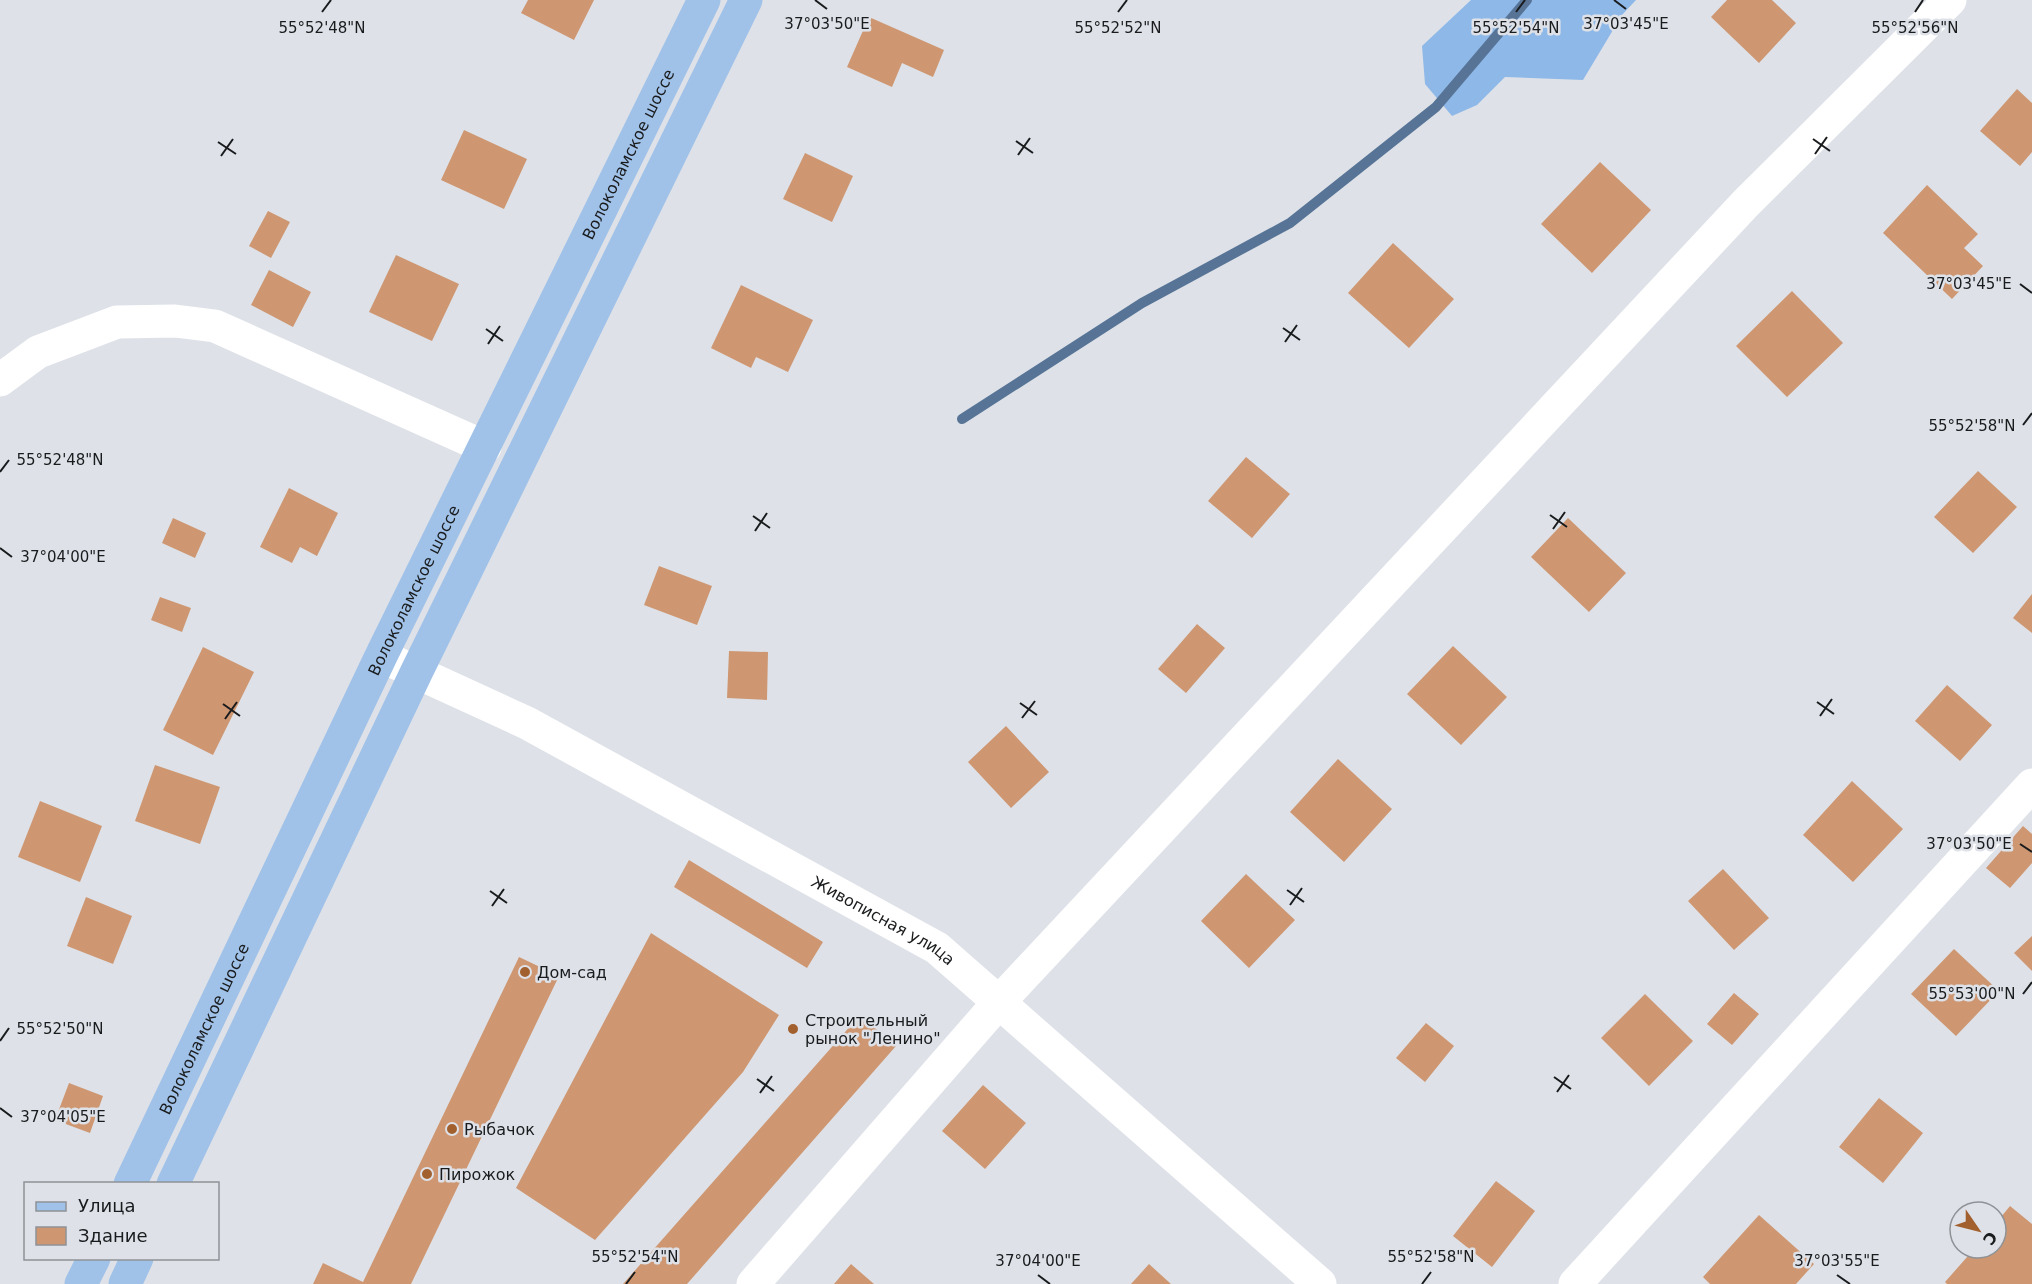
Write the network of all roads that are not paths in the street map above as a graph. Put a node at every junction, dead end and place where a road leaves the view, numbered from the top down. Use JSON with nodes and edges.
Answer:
{"nodes":[{"id":1,"x":704,"y":0,"type":"edge"},
{"id":2,"x":746,"y":0,"type":"edge"},
{"id":3,"x":1950,"y":0,"type":"edge"},
{"id":4,"x":0,"y":380,"type":"edge"},
{"id":5,"x":485,"y":447,"type":"junction"},
{"id":6,"x":381,"y":656,"type":"junction"},
{"id":7,"x":416,"y":673,"type":"junction"},
{"id":8,"x":2032,"y":785,"type":"edge"},
{"id":9,"x":999,"y":1002,"type":"junction"},
{"id":10,"x":131,"y":1182,"type":"edge"},
{"id":11,"x":174,"y":1182,"type":"edge"},
{"id":12,"x":93,"y":1260,"type":"edge"},
{"id":13,"x":136,"y":1260,"type":"edge"},
{"id":14,"x":81,"y":1284,"type":"edge"},
{"id":15,"x":125,"y":1284,"type":"edge"},
{"id":16,"x":753,"y":1284,"type":"edge"},
{"id":17,"x":1320,"y":1284,"type":"edge"},
{"id":18,"x":1575,"y":1284,"type":"edge"}],
"edges":[{"from":1,"to":5,"type":"main road","name":"Волоколамское шоссе"},
{"from":2,"to":7,"type":"main road"},
{"from":3,"to":9,"type":"street"},
{"from":4,"to":5,"type":"street"},
{"from":5,"to":6,"type":"main road","name":"Волоколамское шоссе"},
{"from":6,"to":7,"type":"street","name":"Живописная улица"},
{"from":6,"to":10,"type":"main road","name":"Волоколамское шоссе"},
{"from":7,"to":9,"type":"street","name":"Живописная улица"},
{"from":7,"to":11,"type":"main road"},
{"from":8,"to":18,"type":"street"},
{"from":9,"to":16,"type":"street"},
{"from":9,"to":17,"type":"street","name":"Живописная улица"},
{"from":12,"to":14,"type":"main road"},
{"from":13,"to":15,"type":"main road"}]}
